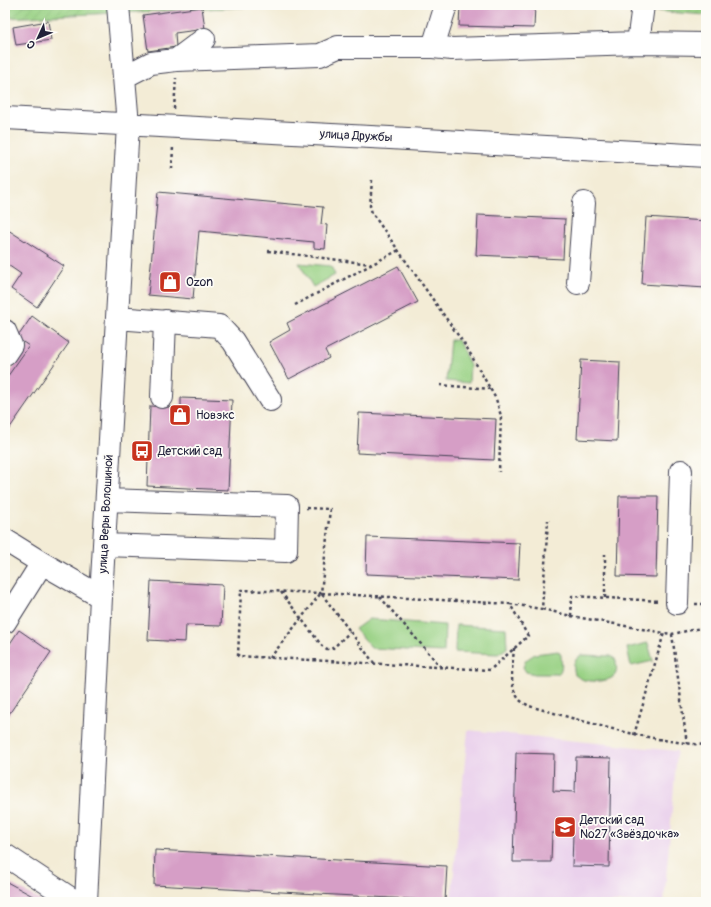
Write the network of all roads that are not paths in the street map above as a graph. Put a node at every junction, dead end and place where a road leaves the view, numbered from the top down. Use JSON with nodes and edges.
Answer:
{"nodes":[{"id":1,"x":118,"y":5,"type":"edge"},
{"id":2,"x":446,"y":5,"type":"edge"},
{"id":3,"x":642,"y":5,"type":"edge"},
{"id":4,"x":204,"y":39,"type":"dead end"},
{"id":5,"x":638,"y":43,"type":"junction"},
{"id":6,"x":706,"y":44,"type":"edge"},
{"id":7,"x":433,"y":47,"type":"junction"},
{"id":8,"x":176,"y":60,"type":"junction"},
{"id":9,"x":124,"y":77,"type":"junction"},
{"id":10,"x":5,"y":118,"type":"edge"},
{"id":11,"x":128,"y":125,"type":"junction"},
{"id":12,"x":706,"y":156,"type":"edge"},
{"id":13,"x":584,"y":204,"type":"dead end"},
{"id":14,"x":578,"y":283,"type":"dead end"},
{"id":15,"x":117,"y":318,"type":"junction"},
{"id":16,"x":165,"y":321,"type":"junction"},
{"id":17,"x":5,"y":331,"type":"edge"},
{"id":18,"x":5,"y":354,"type":"edge"},
{"id":19,"x":162,"y":397,"type":"dead end"},
{"id":20,"x":270,"y":400,"type":"dead end"},
{"id":21,"x":681,"y":471,"type":"dead end"},
{"id":22,"x":107,"y":500,"type":"junction"},
{"id":23,"x":5,"y":540,"type":"edge"},
{"id":24,"x":104,"y":544,"type":"junction"},
{"id":25,"x":42,"y":563,"type":"junction"},
{"id":26,"x":101,"y":597,"type":"junction"},
{"id":27,"x":677,"y":602,"type":"road end"},
{"id":28,"x":5,"y":622,"type":"edge"},
{"id":29,"x":5,"y":855,"type":"edge"},
{"id":30,"x":76,"y":902,"type":"edge"},
{"id":31,"x":86,"y":902,"type":"edge"}],
"edges":[{"from":1,"to":9,"type":"street","name":"улица Веры Волошиной"},
{"from":2,"to":7,"type":"street"},
{"from":3,"to":5,"type":"street"},
{"from":4,"to":8,"type":"street"},
{"from":5,"to":6,"type":"street"},
{"from":5,"to":7,"type":"street"},
{"from":7,"to":8,"type":"street"},
{"from":8,"to":9,"type":"street"},
{"from":9,"to":11,"type":"street","name":"улица Веры Волошиной"},
{"from":10,"to":11,"type":"street","name":"улица Дружбы"},
{"from":11,"to":12,"type":"street","name":"улица Дружбы"},
{"from":11,"to":15,"type":"street","name":"улица Веры Волошиной"},
{"from":13,"to":14,"type":"street"},
{"from":15,"to":16,"type":"street"},
{"from":15,"to":22,"type":"street","name":"улица Веры Волошиной"},
{"from":16,"to":19,"type":"street"},
{"from":16,"to":20,"type":"street"},
{"from":17,"to":18,"type":"street"},
{"from":21,"to":27,"type":"street"},
{"from":22,"to":24,"type":"street","name":"улица Веры Волошиной"},
{"from":22,"to":24,"type":"street"},
{"from":23,"to":25,"type":"street"},
{"from":24,"to":26,"type":"street","name":"улица Веры Волошиной"},
{"from":25,"to":26,"type":"street"},
{"from":25,"to":28,"type":"street"},
{"from":26,"to":31,"type":"street","name":"улица Веры Волошиной"},
{"from":29,"to":30,"type":"street"}]}
